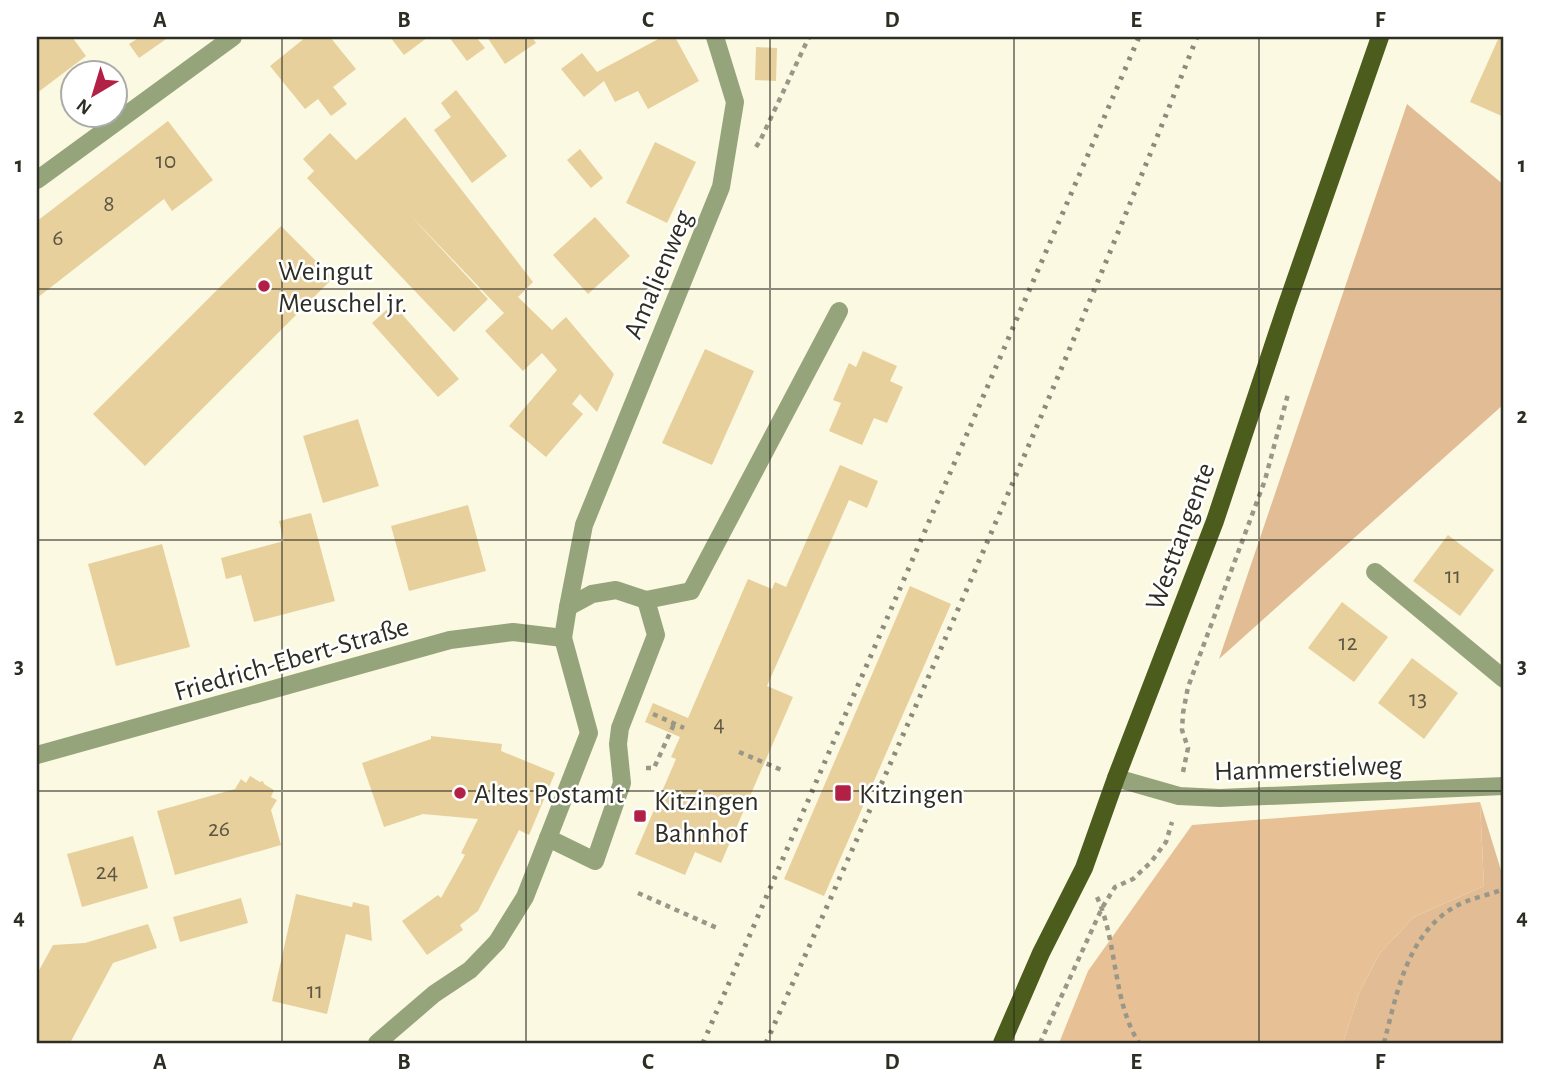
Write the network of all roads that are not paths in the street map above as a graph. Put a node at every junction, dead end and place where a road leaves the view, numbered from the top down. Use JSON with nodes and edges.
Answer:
{"nodes":[{"id":1,"x":233,"y":37,"type":"edge"},
{"id":2,"x":715,"y":37,"type":"edge"},
{"id":3,"x":1380,"y":37,"type":"edge"},
{"id":4,"x":37,"y":180,"type":"edge"},
{"id":5,"x":839,"y":311,"type":"dead end"},
{"id":6,"x":1375,"y":572,"type":"dead end"},
{"id":7,"x":646,"y":600,"type":"junction"},
{"id":8,"x":568,"y":607,"type":"junction"},
{"id":9,"x":563,"y":638,"type":"junction"},
{"id":10,"x":1504,"y":679,"type":"edge"},
{"id":11,"x":589,"y":733,"type":"junction"},
{"id":12,"x":618,"y":744,"type":"junction"},
{"id":13,"x":37,"y":755,"type":"edge"},
{"id":14,"x":1116,"y":778,"type":"junction"},
{"id":15,"x":1504,"y":786,"type":"edge"},
{"id":16,"x":548,"y":838,"type":"junction"},
{"id":17,"x":377,"y":1043,"type":"edge"},
{"id":18,"x":1002,"y":1043,"type":"edge"}],
"edges":[{"from":1,"to":4,"type":"street"},
{"from":2,"to":8,"type":"street","name":"Amalienweg"},
{"from":3,"to":14,"type":"main road","name":"Westtangente"},
{"from":5,"to":7,"type":"street"},
{"from":6,"to":10,"type":"street"},
{"from":7,"to":8,"type":"street"},
{"from":7,"to":12,"type":"street"},
{"from":8,"to":9,"type":"street","name":"Amalienweg"},
{"from":9,"to":11,"type":"street"},
{"from":9,"to":13,"type":"street","name":"Friedrich-Ebert-Straße"},
{"from":11,"to":12,"type":"street"},
{"from":11,"to":16,"type":"street"},
{"from":12,"to":16,"type":"street"},
{"from":14,"to":15,"type":"street","name":"Hammerstielweg"},
{"from":14,"to":18,"type":"main road","name":"Westtangente"},
{"from":16,"to":17,"type":"street"}]}
